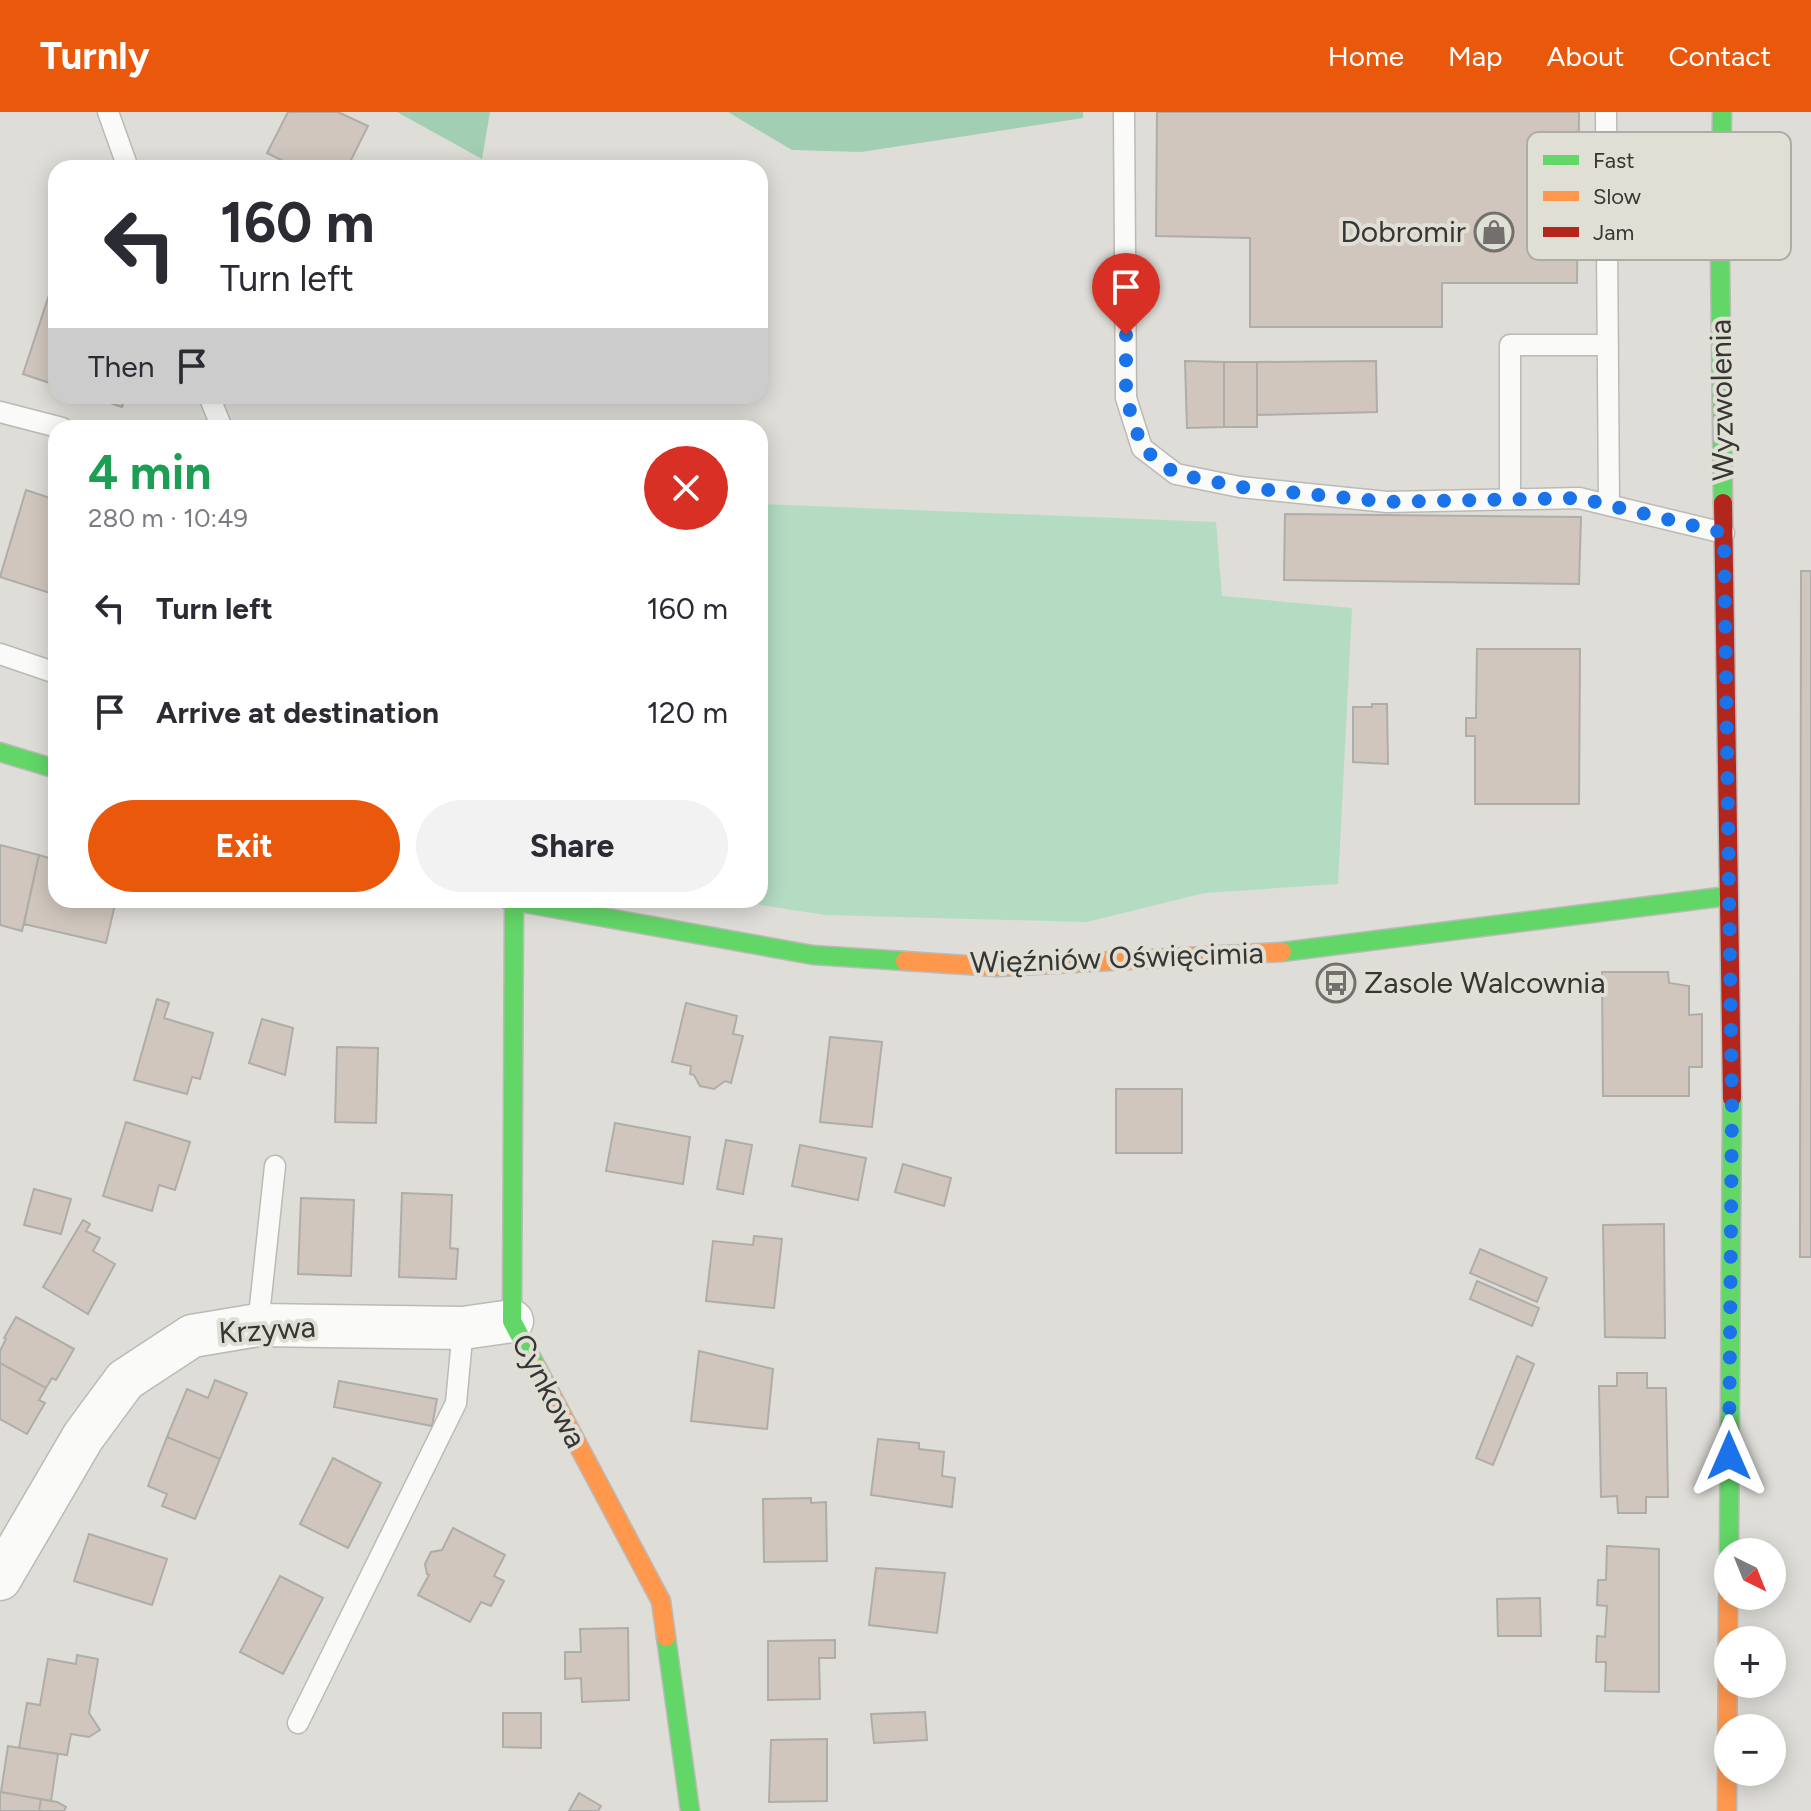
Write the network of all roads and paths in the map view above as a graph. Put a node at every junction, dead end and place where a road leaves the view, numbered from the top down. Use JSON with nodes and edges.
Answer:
{"nodes":[{"id":1,"x":108,"y":112,"type":"edge"},
{"id":2,"x":1124,"y":112,"type":"edge"},
{"id":3,"x":1606,"y":112,"type":"edge"},
{"id":4,"x":1722,"y":112,"type":"edge"},
{"id":5,"x":1606,"y":132,"type":"edge"},
{"id":6,"x":1722,"y":132,"type":"edge"},
{"id":7,"x":125,"y":160,"type":"edge"},
{"id":8,"x":1607,"y":260,"type":"edge"},
{"id":9,"x":1720,"y":260,"type":"edge"},
{"id":10,"x":1608,"y":345,"type":"junction"},
{"id":11,"x":0,"y":412,"type":"edge"},
{"id":12,"x":48,"y":424,"type":"edge"},
{"id":13,"x":1510,"y":498,"type":"junction"},
{"id":14,"x":1609,"y":505,"type":"junction"},
{"id":15,"x":1724,"y":533,"type":"junction"},
{"id":16,"x":0,"y":654,"type":"edge"},
{"id":17,"x":48,"y":670,"type":"edge"},
{"id":18,"x":0,"y":752,"type":"edge"},
{"id":19,"x":48,"y":767,"type":"edge"},
{"id":20,"x":1728,"y":896,"type":"junction"},
{"id":21,"x":511,"y":908,"type":"edge"},
{"id":22,"x":550,"y":908,"type":"edge"},
{"id":23,"x":275,"y":1166,"type":"dead end"},
{"id":24,"x":512,"y":1321,"type":"junction"},
{"id":25,"x":258,"y":1325,"type":"junction"},
{"id":26,"x":463,"y":1328,"type":"junction"},
{"id":27,"x":1729,"y":1538,"type":"edge"},
{"id":28,"x":0,"y":1579,"type":"edge"},
{"id":29,"x":1728,"y":1610,"type":"edge"},
{"id":30,"x":298,"y":1723,"type":"dead end"},
{"id":31,"x":690,"y":1811,"type":"edge"},
{"id":32,"x":1727,"y":1811,"type":"edge"}],
"edges":[{"from":1,"to":7,"type":"lane"},
{"from":2,"to":13,"type":"lane"},
{"from":3,"to":5,"type":"lane"},
{"from":4,"to":6,"type":"street","name":"Wyzwolenia"},
{"from":8,"to":10,"type":"lane"},
{"from":9,"to":15,"type":"street","name":"Wyzwolenia"},
{"from":10,"to":13,"type":"lane"},
{"from":10,"to":14,"type":"lane"},
{"from":11,"to":12,"type":"lane"},
{"from":13,"to":14,"type":"lane"},
{"from":14,"to":15,"type":"lane"},
{"from":15,"to":20,"type":"street","name":"Wyzwolenia"},
{"from":16,"to":17,"type":"lane"},
{"from":18,"to":19,"type":"street"},
{"from":20,"to":22,"type":"street","name":"Więźniów Oświęcimia"},
{"from":20,"to":27,"type":"street","name":"Wyzwolenia"},
{"from":21,"to":24,"type":"street","name":"Cynkowa"},
{"from":23,"to":25,"type":"lane"},
{"from":24,"to":26,"type":"street","name":"Krzywa"},
{"from":24,"to":31,"type":"street","name":"Cynkowa"},
{"from":25,"to":26,"type":"street","name":"Krzywa"},
{"from":25,"to":28,"type":"street","name":"Krzywa"},
{"from":26,"to":30,"type":"lane"},
{"from":29,"to":32,"type":"street"}]}
